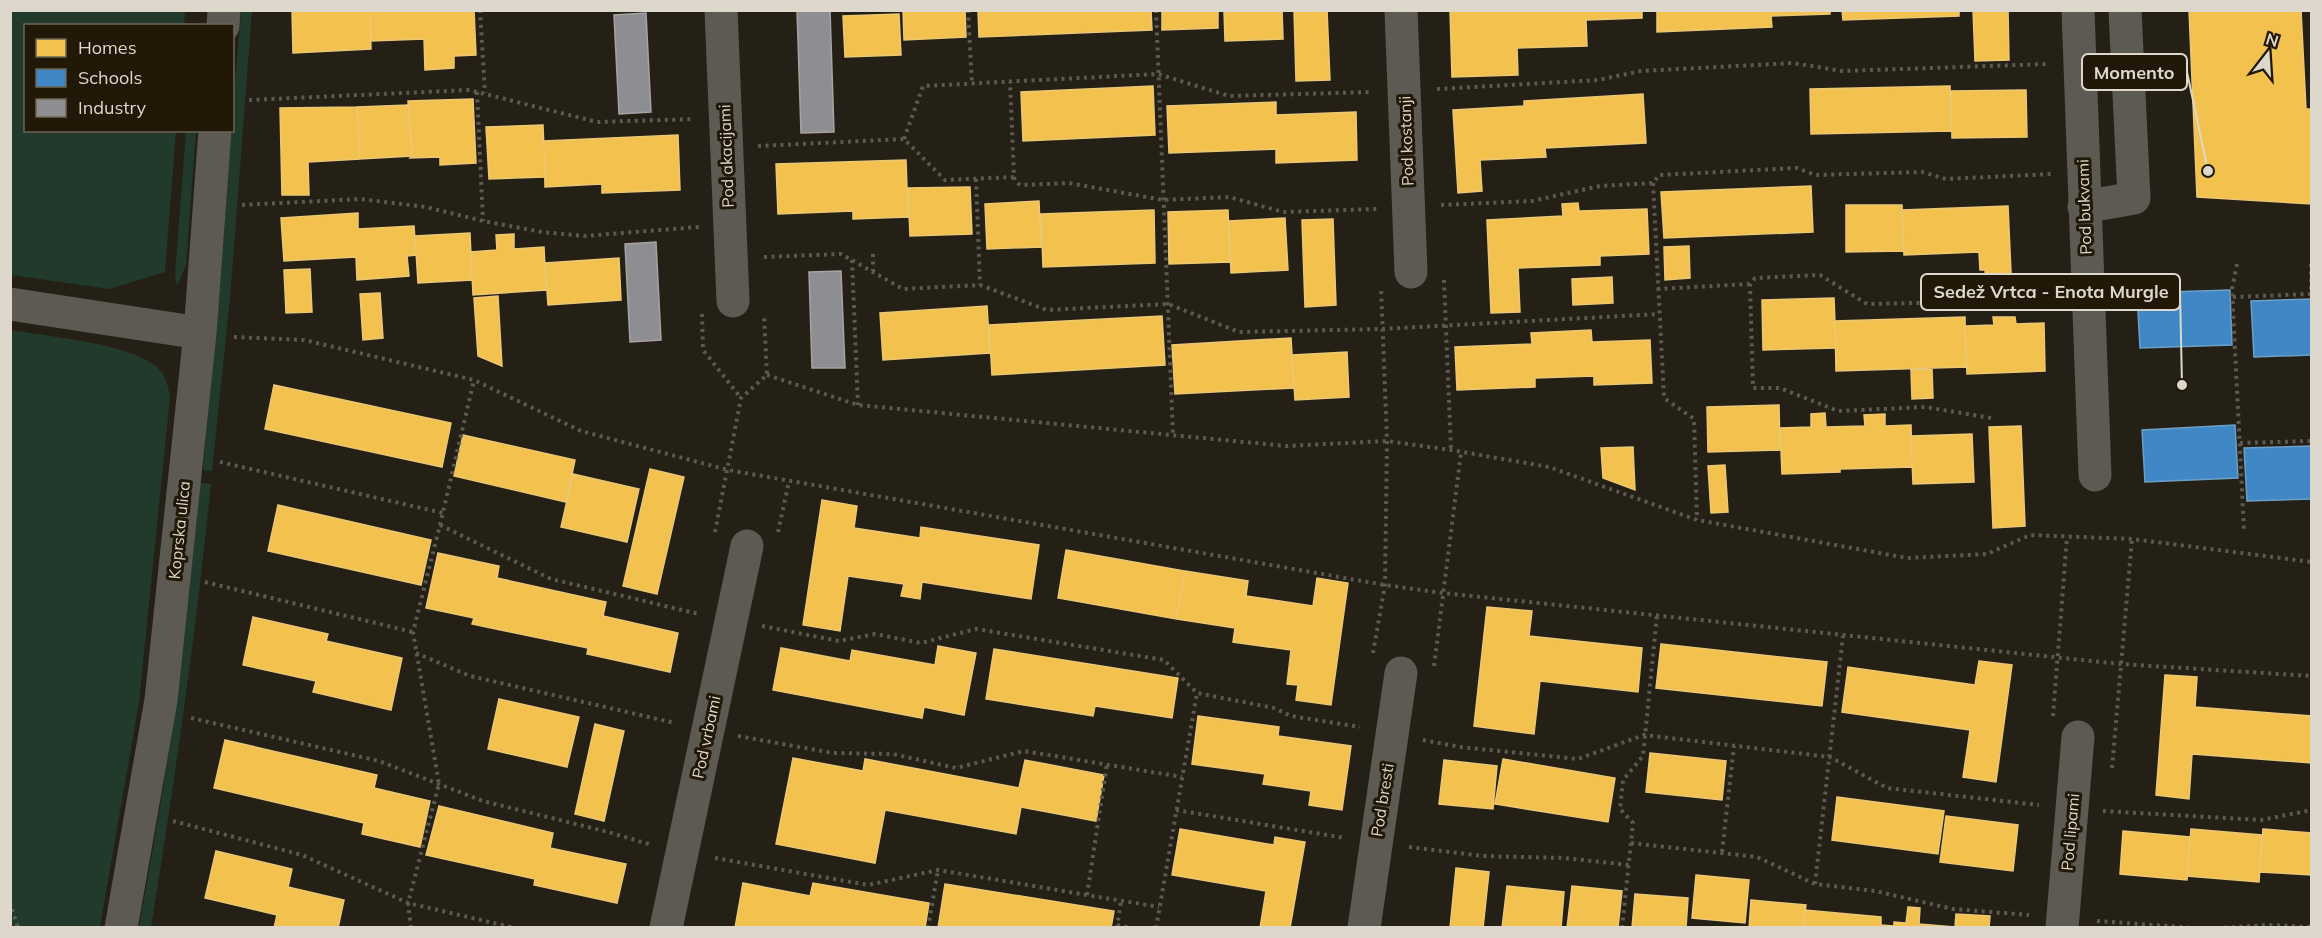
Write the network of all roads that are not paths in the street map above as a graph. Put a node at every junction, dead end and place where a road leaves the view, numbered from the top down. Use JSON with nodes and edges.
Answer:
{"nodes":[{"id":1,"x":721,"y":10,"type":"edge"},
{"id":2,"x":1401,"y":10,"type":"edge"},
{"id":3,"x":2078,"y":10,"type":"edge"},
{"id":4,"x":2125,"y":10,"type":"edge"},
{"id":5,"x":215,"y":132,"type":"edge"},
{"id":6,"x":2084,"y":207,"type":"junction"},
{"id":7,"x":1412,"y":272,"type":"dead end"},
{"id":8,"x":733,"y":301,"type":"dead end"},
{"id":9,"x":10,"y":304,"type":"edge"},
{"id":10,"x":200,"y":333,"type":"junction"},
{"id":11,"x":2095,"y":475,"type":"dead end"},
{"id":12,"x":747,"y":546,"type":"dead end"},
{"id":13,"x":1401,"y":673,"type":"road end"},
{"id":14,"x":2078,"y":737,"type":"dead end"},
{"id":15,"x":2062,"y":923,"type":"edge"},
{"id":16,"x":122,"y":927,"type":"edge"},
{"id":17,"x":666,"y":927,"type":"edge"},
{"id":18,"x":1364,"y":927,"type":"edge"}],
"edges":[{"from":1,"to":8,"type":"street","name":"Pod akacijami"},
{"from":2,"to":7,"type":"street","name":"Pod kostanji"},
{"from":3,"to":6,"type":"street","name":"Pod bukvami"},
{"from":4,"to":6,"type":"street"},
{"from":5,"to":10,"type":"street","name":"Koprska ulica"},
{"from":6,"to":11,"type":"street","name":"Pod bukvami"},
{"from":9,"to":10,"type":"street"},
{"from":10,"to":16,"type":"street","name":"Koprska ulica"},
{"from":12,"to":17,"type":"street","name":"Pod vrbami"},
{"from":13,"to":18,"type":"street","name":"Pod bresti"},
{"from":14,"to":15,"type":"street","name":"Pod lipami"}]}
